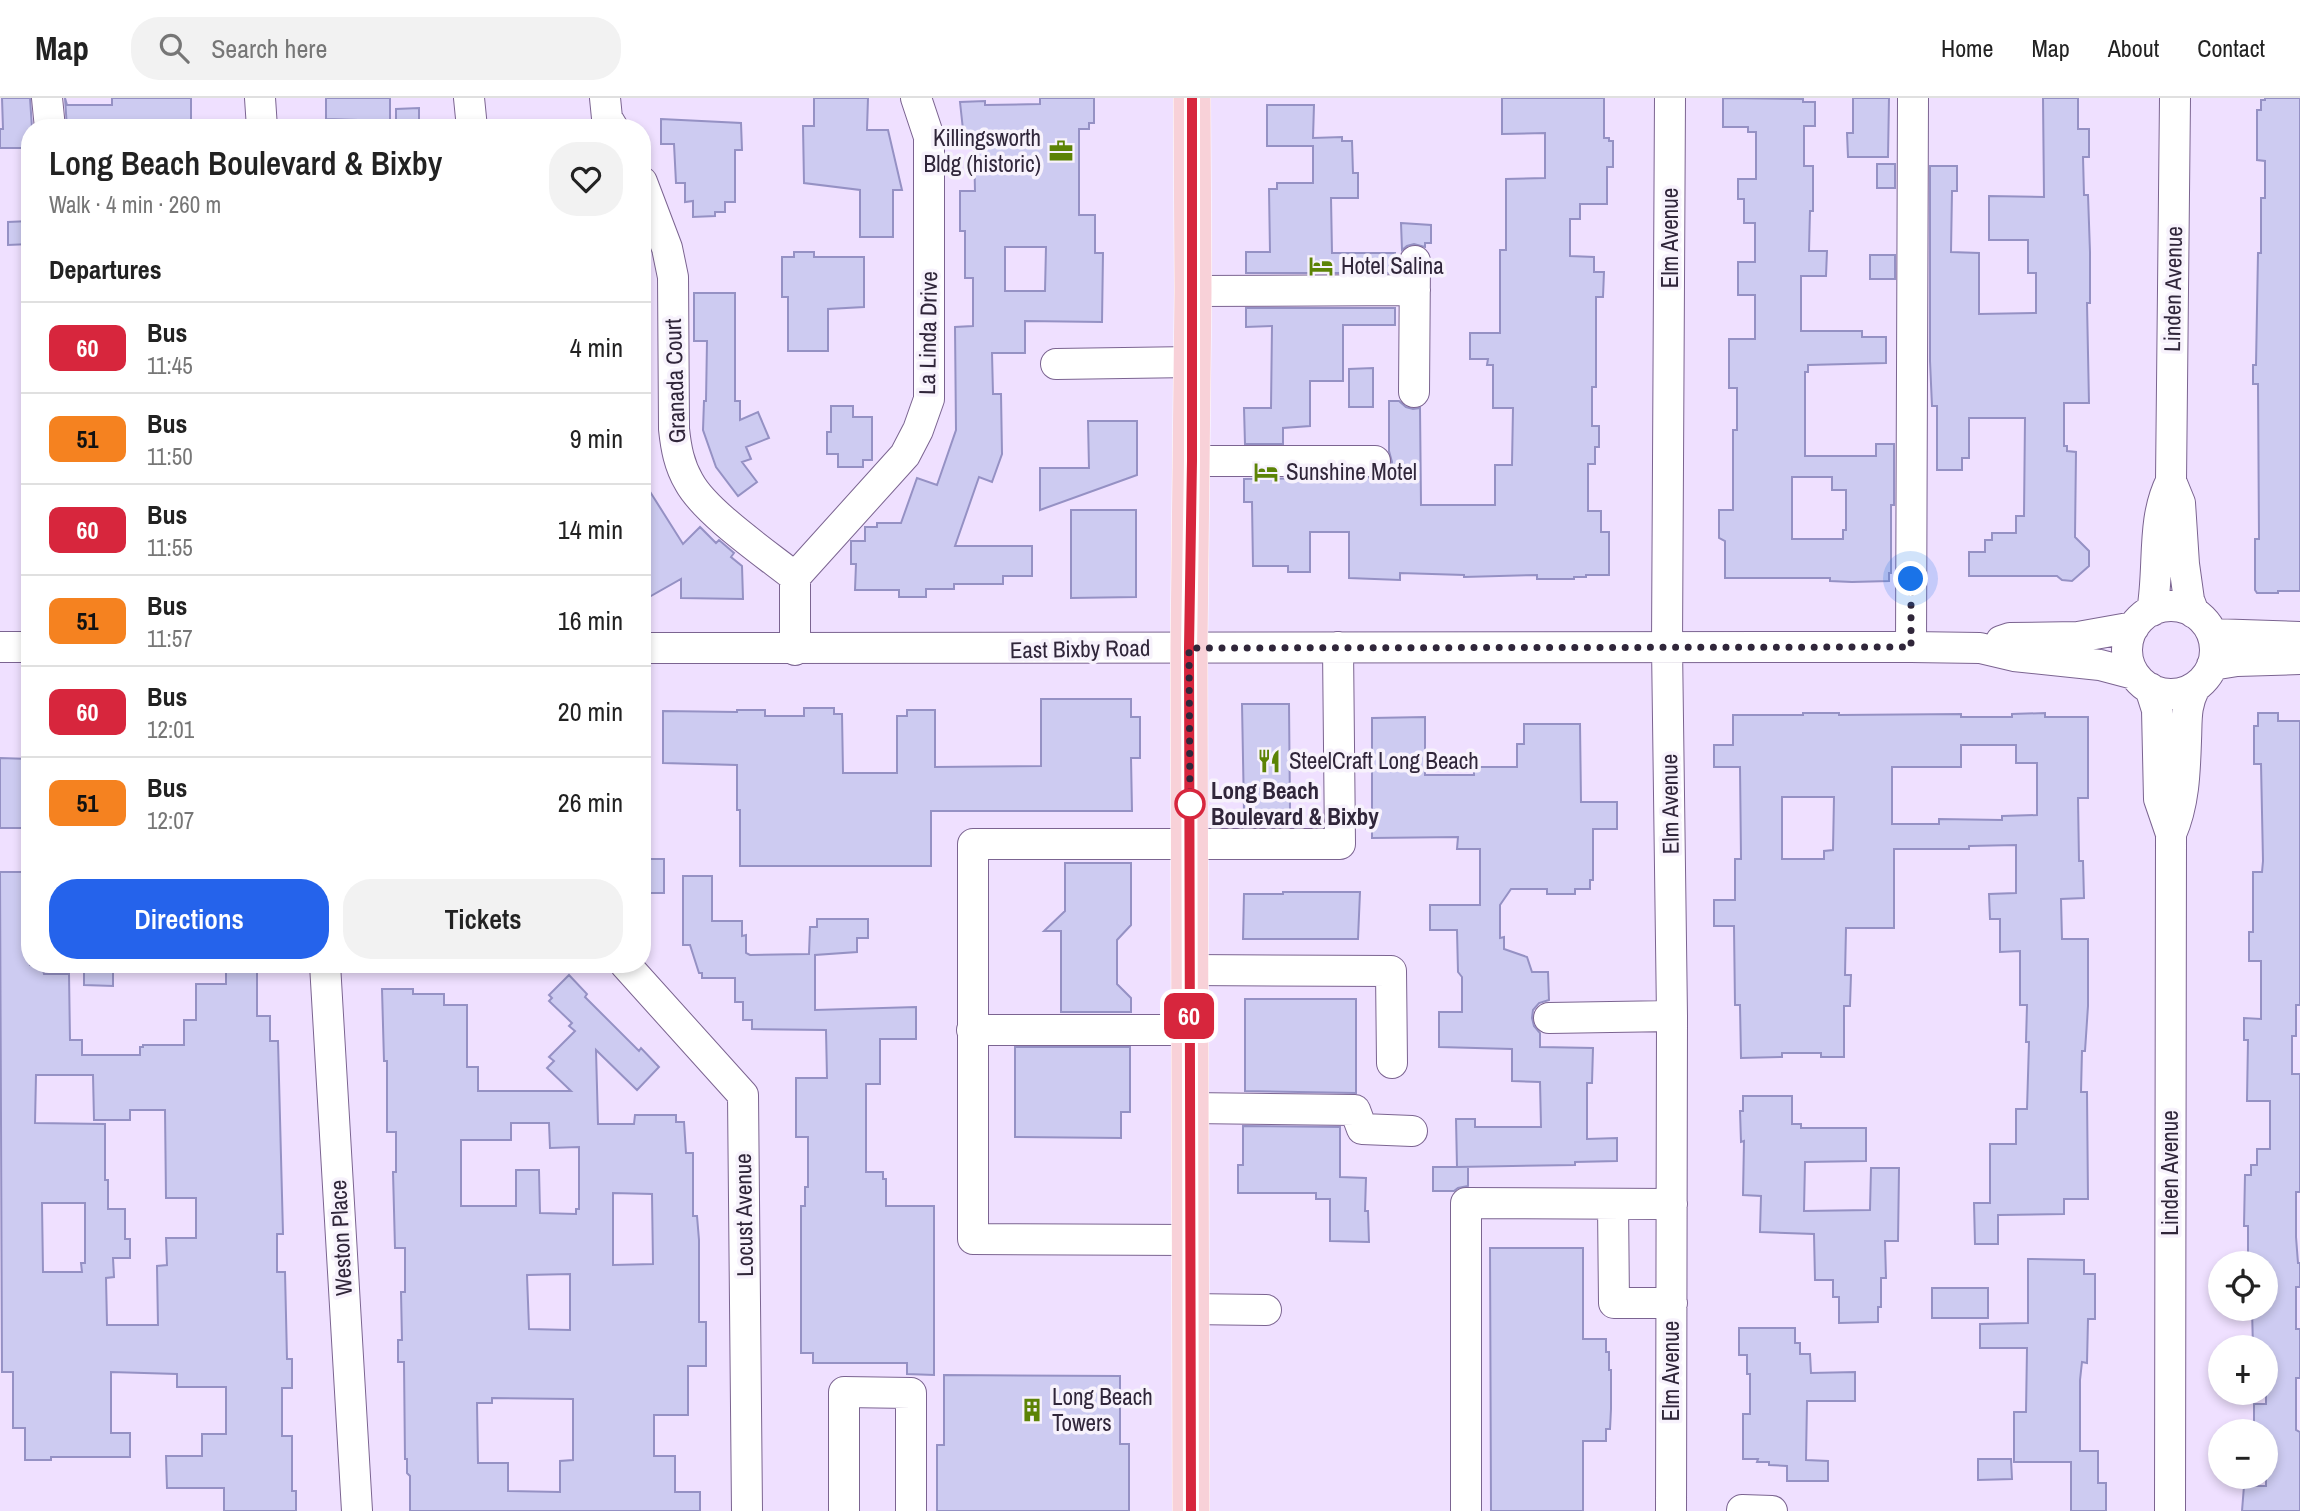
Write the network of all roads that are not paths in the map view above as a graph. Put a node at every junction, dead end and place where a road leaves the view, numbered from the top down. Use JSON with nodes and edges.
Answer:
{"nodes":[{"id":1,"x":47,"y":98,"type":"edge"},
{"id":2,"x":260,"y":98,"type":"edge"},
{"id":3,"x":469,"y":98,"type":"edge"},
{"id":4,"x":605,"y":98,"type":"edge"},
{"id":5,"x":916,"y":98,"type":"edge"},
{"id":6,"x":1192,"y":98,"type":"edge"},
{"id":7,"x":1670,"y":98,"type":"edge"},
{"id":8,"x":1913,"y":98,"type":"edge"},
{"id":9,"x":2175,"y":98,"type":"edge"},
{"id":10,"x":49,"y":119,"type":"edge"},
{"id":11,"x":261,"y":119,"type":"edge"},
{"id":12,"x":471,"y":119,"type":"edge"},
{"id":13,"x":608,"y":119,"type":"edge"},
{"id":14,"x":651,"y":206,"type":"edge"},
{"id":15,"x":1415,"y":261,"type":"dead end"},
{"id":16,"x":1415,"y":290,"type":"junction"},
{"id":17,"x":1192,"y":291,"type":"junction"},
{"id":18,"x":1192,"y":362,"type":"junction"},
{"id":19,"x":1056,"y":364,"type":"dead end"},
{"id":20,"x":1414,"y":392,"type":"dead end"},
{"id":21,"x":1192,"y":461,"type":"junction"},
{"id":22,"x":1375,"y":461,"type":"dead end"},
{"id":23,"x":2171,"y":481,"type":"junction"},
{"id":24,"x":795,"y":577,"type":"junction"},
{"id":25,"x":2143,"y":619,"type":"junction"},
{"id":26,"x":2203,"y":623,"type":"junction"},
{"id":27,"x":2300,"y":637,"type":"edge"},
{"id":28,"x":1667,"y":646,"type":"junction"},
{"id":29,"x":0,"y":647,"type":"edge"},
{"id":30,"x":21,"y":647,"type":"edge"},
{"id":31,"x":1338,"y":647,"type":"junction"},
{"id":32,"x":1911,"y":647,"type":"junction"},
{"id":33,"x":651,"y":648,"type":"edge"},
{"id":34,"x":1189,"y":648,"type":"junction"},
{"id":35,"x":1980,"y":648,"type":"junction"},
{"id":36,"x":795,"y":650,"type":"junction"},
{"id":37,"x":2300,"y":659,"type":"edge"},
{"id":38,"x":2204,"y":676,"type":"junction"},
{"id":39,"x":2142,"y":681,"type":"junction"},
{"id":40,"x":2171,"y":834,"type":"junction"},
{"id":41,"x":1190,"y":846,"type":"junction"},
{"id":42,"x":1189,"y":970,"type":"junction"},
{"id":43,"x":326,"y":973,"type":"edge"},
{"id":44,"x":633,"y":973,"type":"edge"},
{"id":45,"x":1672,"y":1016,"type":"junction"},
{"id":46,"x":1549,"y":1018,"type":"dead end"},
{"id":47,"x":972,"y":1030,"type":"junction"},
{"id":48,"x":1189,"y":1030,"type":"junction"},
{"id":49,"x":1392,"y":1063,"type":"dead end"},
{"id":50,"x":1190,"y":1108,"type":"junction"},
{"id":51,"x":1412,"y":1131,"type":"dead end"},
{"id":52,"x":1613,"y":1204,"type":"junction"},
{"id":53,"x":1672,"y":1204,"type":"junction"},
{"id":54,"x":1189,"y":1240,"type":"junction"},
{"id":55,"x":1672,"y":1303,"type":"junction"},
{"id":56,"x":1189,"y":1310,"type":"junction"},
{"id":57,"x":1266,"y":1310,"type":"dead end"},
{"id":58,"x":1742,"y":1510,"type":"edge"},
{"id":59,"x":357,"y":1511,"type":"edge"},
{"id":60,"x":747,"y":1511,"type":"edge"},
{"id":61,"x":844,"y":1511,"type":"edge"},
{"id":62,"x":911,"y":1511,"type":"edge"},
{"id":63,"x":1191,"y":1511,"type":"edge"},
{"id":64,"x":1466,"y":1511,"type":"edge"},
{"id":65,"x":1671,"y":1511,"type":"edge"},
{"id":66,"x":1772,"y":1511,"type":"edge"},
{"id":67,"x":2170,"y":1511,"type":"edge"}],
"edges":[{"from":1,"to":10,"type":"street"},
{"from":2,"to":11,"type":"street"},
{"from":3,"to":12,"type":"street"},
{"from":4,"to":13,"type":"street"},
{"from":5,"to":24,"type":"street","name":"La Linda Drive"},
{"from":6,"to":17,"type":"main road"},
{"from":7,"to":28,"type":"street","name":"Elm Avenue"},
{"from":8,"to":32,"type":"street"},
{"from":9,"to":23,"type":"street","name":"Linden Avenue"},
{"from":14,"to":24,"type":"street","name":"Granada Court"},
{"from":15,"to":16,"type":"street"},
{"from":16,"to":17,"type":"street"},
{"from":16,"to":20,"type":"street"},
{"from":17,"to":18,"type":"main road"},
{"from":18,"to":19,"type":"street"},
{"from":18,"to":21,"type":"main road"},
{"from":21,"to":22,"type":"street"},
{"from":21,"to":34,"type":"main road"},
{"from":23,"to":25,"type":"street"},
{"from":23,"to":26,"type":"street"},
{"from":24,"to":36,"type":"street"},
{"from":25,"to":26,"type":"street"},
{"from":25,"to":35,"type":"street","name":"East Bixby Road"},
{"from":25,"to":39,"type":"street"},
{"from":26,"to":27,"type":"street"},
{"from":26,"to":38,"type":"street"},
{"from":28,"to":31,"type":"street","name":"East Bixby Road"},
{"from":28,"to":32,"type":"street","name":"East Bixby Road"},
{"from":28,"to":45,"type":"street","name":"Elm Avenue"},
{"from":29,"to":30,"type":"street"},
{"from":31,"to":34,"type":"street","name":"East Bixby Road"},
{"from":31,"to":41,"type":"street"},
{"from":32,"to":35,"type":"street","name":"East Bixby Road"},
{"from":33,"to":36,"type":"street","name":"East Bixby Road"},
{"from":34,"to":36,"type":"street","name":"East Bixby Road"},
{"from":34,"to":41,"type":"main road"},
{"from":35,"to":39,"type":"street","name":"East Bixby Road"},
{"from":37,"to":38,"type":"street"},
{"from":38,"to":39,"type":"street"},
{"from":38,"to":40,"type":"street"},
{"from":39,"to":40,"type":"street"},
{"from":40,"to":67,"type":"street","name":"Linden Avenue"},
{"from":41,"to":42,"type":"main road"},
{"from":41,"to":47,"type":"street"},
{"from":42,"to":48,"type":"main road"},
{"from":42,"to":49,"type":"street"},
{"from":43,"to":59,"type":"street","name":"Weston Place"},
{"from":44,"to":60,"type":"street","name":"Locust Avenue"},
{"from":45,"to":46,"type":"street"},
{"from":45,"to":53,"type":"street","name":"Elm Avenue"},
{"from":47,"to":48,"type":"street"},
{"from":47,"to":54,"type":"street"},
{"from":48,"to":50,"type":"main road"},
{"from":50,"to":51,"type":"street"},
{"from":50,"to":54,"type":"main road"},
{"from":52,"to":53,"type":"street"},
{"from":52,"to":55,"type":"street"},
{"from":52,"to":64,"type":"street"},
{"from":53,"to":55,"type":"street","name":"Elm Avenue"},
{"from":54,"to":56,"type":"main road"},
{"from":55,"to":65,"type":"street","name":"Elm Avenue"},
{"from":56,"to":57,"type":"street"},
{"from":56,"to":63,"type":"main road"},
{"from":58,"to":66,"type":"street"},
{"from":61,"to":62,"type":"street"}]}
